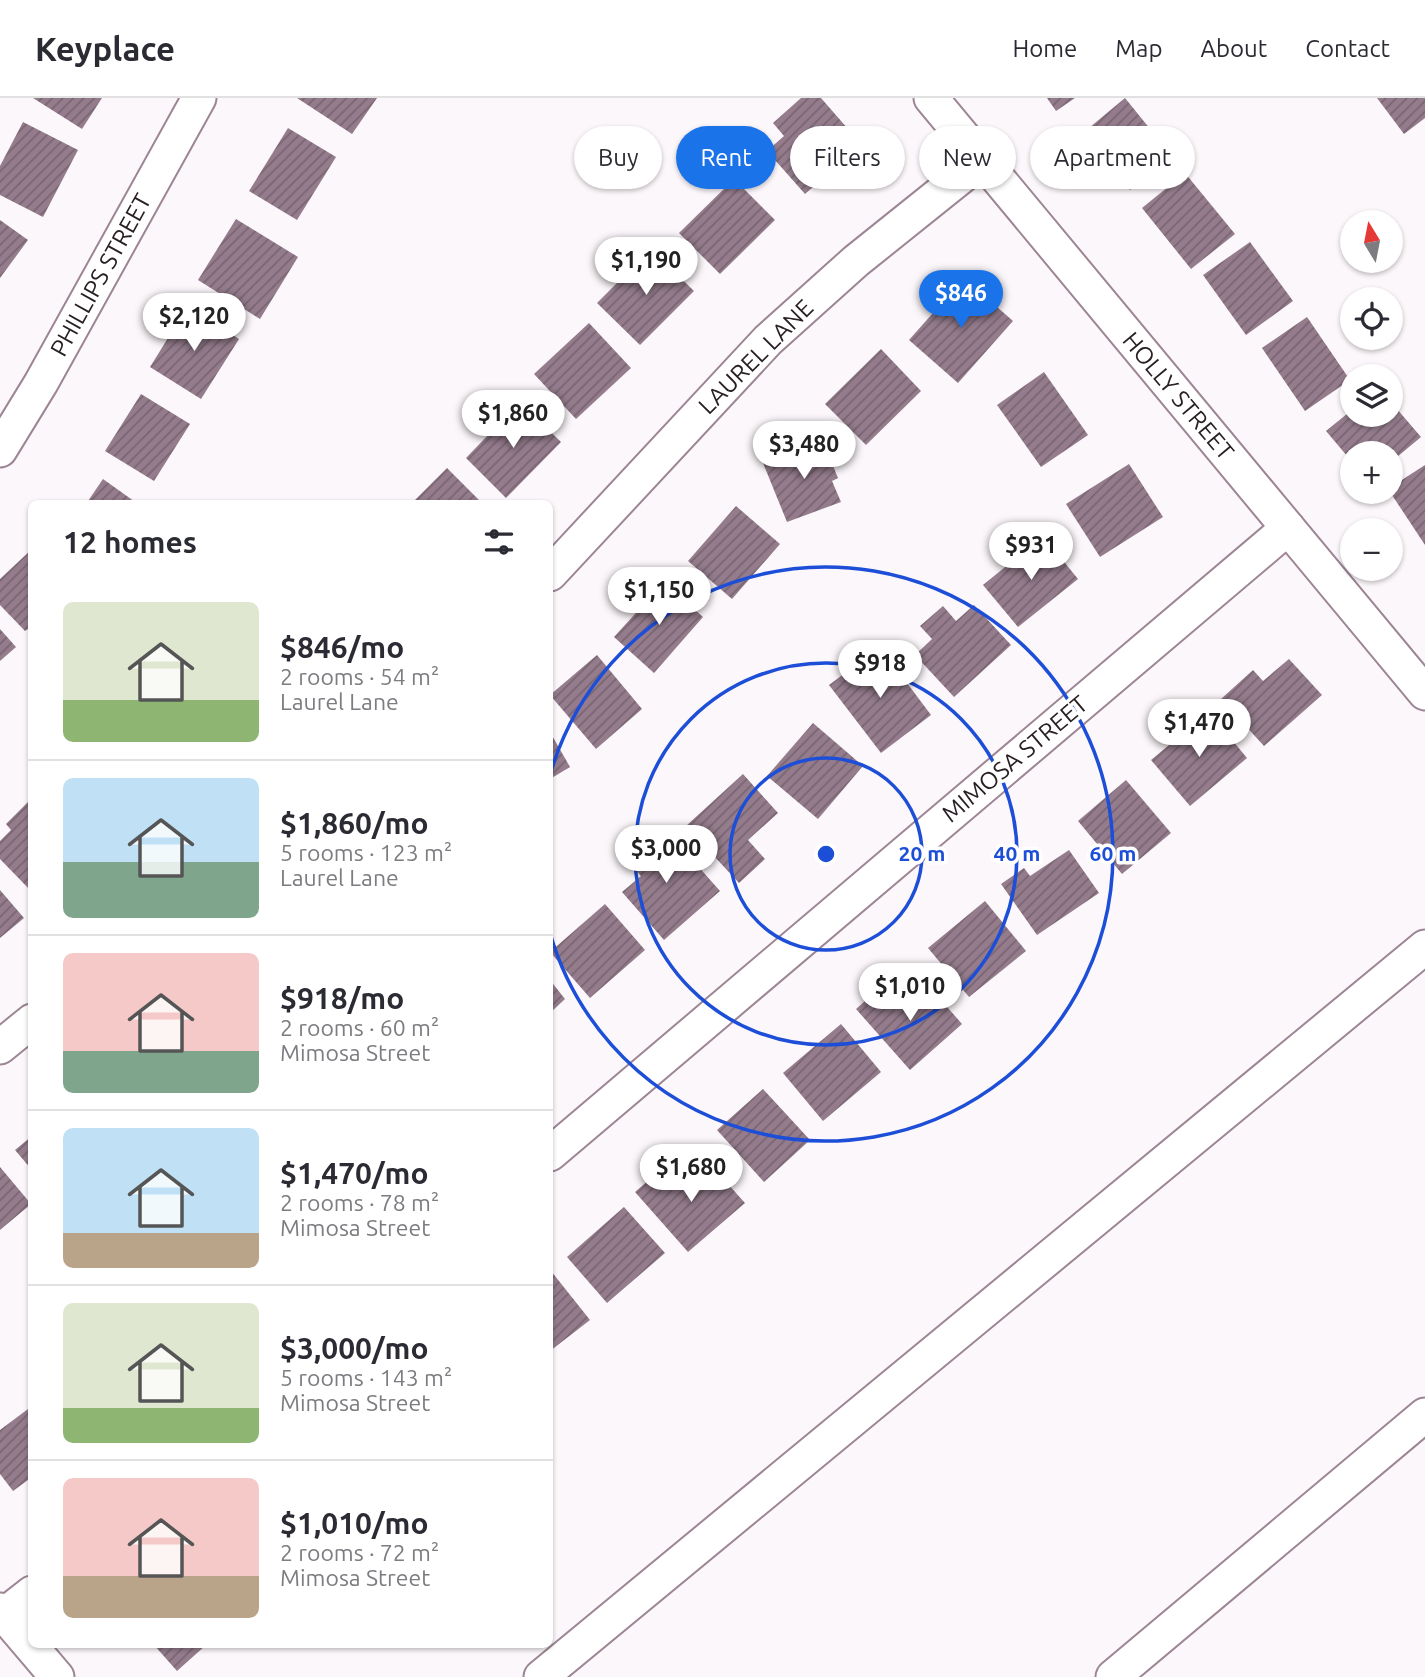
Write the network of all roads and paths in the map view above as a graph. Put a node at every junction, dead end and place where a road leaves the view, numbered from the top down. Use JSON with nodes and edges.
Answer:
{"nodes":[{"id":1,"x":199,"y":98,"type":"edge"},
{"id":2,"x":931,"y":98,"type":"edge"},
{"id":3,"x":954,"y":126,"type":"edge"},
{"id":4,"x":946,"y":189,"type":"edge"},
{"id":5,"x":1006,"y":189,"type":"edge"},
{"id":6,"x":0,"y":450,"type":"edge"},
{"id":7,"x":1288,"y":528,"type":"junction"},
{"id":8,"x":553,"y":571,"type":"edge"},
{"id":9,"x":1425,"y":693,"type":"edge"},
{"id":10,"x":1425,"y":947,"type":"edge"},
{"id":11,"x":28,"y":1023,"type":"edge"},
{"id":12,"x":0,"y":1047,"type":"edge"},
{"id":13,"x":553,"y":1151,"type":"edge"},
{"id":14,"x":1425,"y":1415,"type":"edge"},
{"id":15,"x":28,"y":1596,"type":"edge"},
{"id":16,"x":2,"y":1613,"type":"edge"},
{"id":17,"x":28,"y":1643,"type":"edge"},
{"id":18,"x":32,"y":1648,"type":"edge"},
{"id":19,"x":57,"y":1677,"type":"edge"},
{"id":20,"x":541,"y":1677,"type":"edge"},
{"id":21,"x":1113,"y":1677,"type":"edge"}],
"edges":[{"from":1,"to":6,"type":"street","name":"PHILLIPS STREET"},
{"from":2,"to":3,"type":"street","name":"HOLLY STREET"},
{"from":4,"to":8,"type":"street","name":"LAUREL LANE"},
{"from":5,"to":7,"type":"street","name":"HOLLY STREET"},
{"from":7,"to":9,"type":"street","name":"HOLLY STREET"},
{"from":7,"to":13,"type":"street","name":"MIMOSA STREET"},
{"from":10,"to":20,"type":"street"},
{"from":11,"to":12,"type":"street"},
{"from":14,"to":21,"type":"street"},
{"from":15,"to":16,"type":"street"},
{"from":16,"to":17,"type":"street"},
{"from":18,"to":19,"type":"street"}]}
